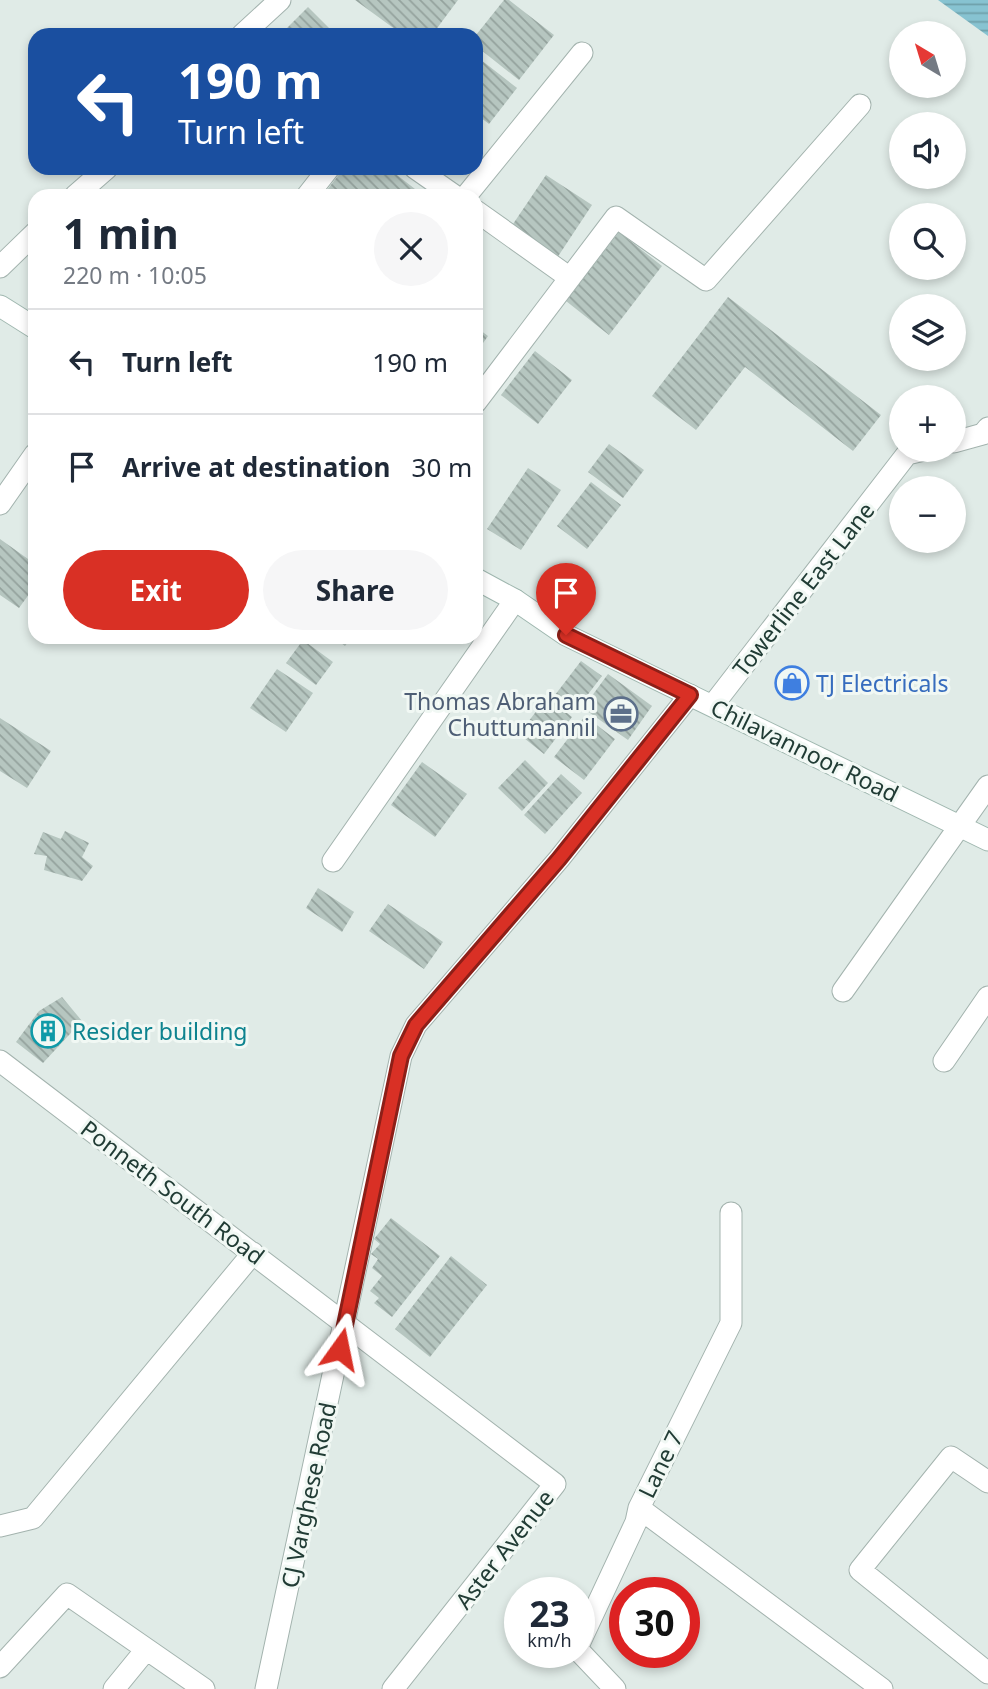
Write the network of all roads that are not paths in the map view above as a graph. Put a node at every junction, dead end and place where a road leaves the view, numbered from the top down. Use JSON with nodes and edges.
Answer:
{"nodes":[{"id":1,"x":280,"y":0,"type":"edge"},
{"id":2,"x":250,"y":28,"type":"edge"},
{"id":3,"x":582,"y":53,"type":"dead end"},
{"id":4,"x":860,"y":105,"type":"dead end"},
{"id":5,"x":99,"y":175,"type":"edge"},
{"id":6,"x":324,"y":175,"type":"edge"},
{"id":7,"x":425,"y":175,"type":"edge"},
{"id":8,"x":83,"y":189,"type":"edge"},
{"id":9,"x":312,"y":189,"type":"edge"},
{"id":10,"x":445,"y":189,"type":"edge"},
{"id":11,"x":472,"y":189,"type":"edge"},
{"id":12,"x":483,"y":216,"type":"edge"},
{"id":13,"x":28,"y":240,"type":"edge"},
{"id":14,"x":0,"y":267,"type":"edge"},
{"id":15,"x":570,"y":278,"type":"junction"},
{"id":16,"x":0,"y":306,"type":"edge"},
{"id":17,"x":28,"y":324,"type":"edge"},
{"id":18,"x":483,"y":393,"type":"edge"},
{"id":19,"x":988,"y":428,"type":"edge"},
{"id":20,"x":966,"y":439,"type":"edge"},
{"id":21,"x":901,"y":462,"type":"edge"},
{"id":22,"x":28,"y":464,"type":"edge"},
{"id":23,"x":0,"y":504,"type":"edge"},
{"id":24,"x":483,"y":583,"type":"edge"},
{"id":25,"x":515,"y":600,"type":"junction"},
{"id":26,"x":690,"y":695,"type":"junction"},
{"id":27,"x":713,"y":705,"type":"junction"},
{"id":28,"x":988,"y":786,"type":"edge"},
{"id":29,"x":958,"y":824,"type":"junction"},
{"id":30,"x":988,"y":839,"type":"edge"},
{"id":31,"x":333,"y":861,"type":"dead end"},
{"id":32,"x":843,"y":991,"type":"dead end"},
{"id":33,"x":988,"y":997,"type":"edge"},
{"id":34,"x":0,"y":1061,"type":"edge"},
{"id":35,"x":944,"y":1061,"type":"dead end"},
{"id":36,"x":731,"y":1213,"type":"dead end"},
{"id":37,"x":253,"y":1253,"type":"junction"},
{"id":38,"x":346,"y":1323,"type":"junction"},
{"id":39,"x":988,"y":1482,"type":"edge"},
{"id":40,"x":639,"y":1508,"type":"junction"},
{"id":41,"x":0,"y":1526,"type":"edge"},
{"id":42,"x":595,"y":1610,"type":"edge"},
{"id":43,"x":145,"y":1651,"type":"junction"},
{"id":44,"x":0,"y":1668,"type":"edge"},
{"id":45,"x":595,"y":1668,"type":"edge"},
{"id":46,"x":988,"y":1674,"type":"edge"},
{"id":47,"x":114,"y":1689,"type":"edge"},
{"id":48,"x":204,"y":1689,"type":"edge"},
{"id":49,"x":266,"y":1689,"type":"edge"},
{"id":50,"x":393,"y":1689,"type":"edge"},
{"id":51,"x":615,"y":1689,"type":"edge"},
{"id":52,"x":882,"y":1689,"type":"edge"}],
"edges":[{"from":1,"to":2,"type":"street"},
{"from":3,"to":11,"type":"street"},
{"from":4,"to":15,"type":"street"},
{"from":5,"to":8,"type":"street"},
{"from":6,"to":9,"type":"street"},
{"from":7,"to":10,"type":"street"},
{"from":12,"to":15,"type":"street"},
{"from":13,"to":14,"type":"street"},
{"from":15,"to":18,"type":"street"},
{"from":16,"to":17,"type":"street"},
{"from":19,"to":20,"type":"street"},
{"from":21,"to":27,"type":"street","name":"Towerline East Lane"},
{"from":22,"to":23,"type":"street"},
{"from":24,"to":25,"type":"street","name":"Chilavannoor Road"},
{"from":25,"to":26,"type":"street","name":"Chilavannoor Road"},
{"from":25,"to":31,"type":"street"},
{"from":26,"to":27,"type":"street","name":"Chilavannoor Road"},
{"from":26,"to":38,"type":"street","name":"CJ Varghese Road"},
{"from":27,"to":29,"type":"street","name":"Chilavannoor Road"},
{"from":28,"to":29,"type":"street"},
{"from":29,"to":30,"type":"street","name":"Chilavannoor Road"},
{"from":29,"to":32,"type":"street"},
{"from":33,"to":35,"type":"street"},
{"from":34,"to":37,"type":"street","name":"Ponneth South Road"},
{"from":36,"to":40,"type":"street","name":"Lane 7"},
{"from":37,"to":38,"type":"street","name":"Ponneth South Road"},
{"from":37,"to":41,"type":"street"},
{"from":38,"to":49,"type":"street","name":"CJ Varghese Road"},
{"from":38,"to":50,"type":"street","name":"Aster Avenue"},
{"from":39,"to":46,"type":"street"},
{"from":40,"to":42,"type":"street"},
{"from":40,"to":52,"type":"street","name":"Lane 7"},
{"from":43,"to":44,"type":"street"},
{"from":43,"to":47,"type":"street"},
{"from":43,"to":48,"type":"street"},
{"from":45,"to":51,"type":"street"}]}
